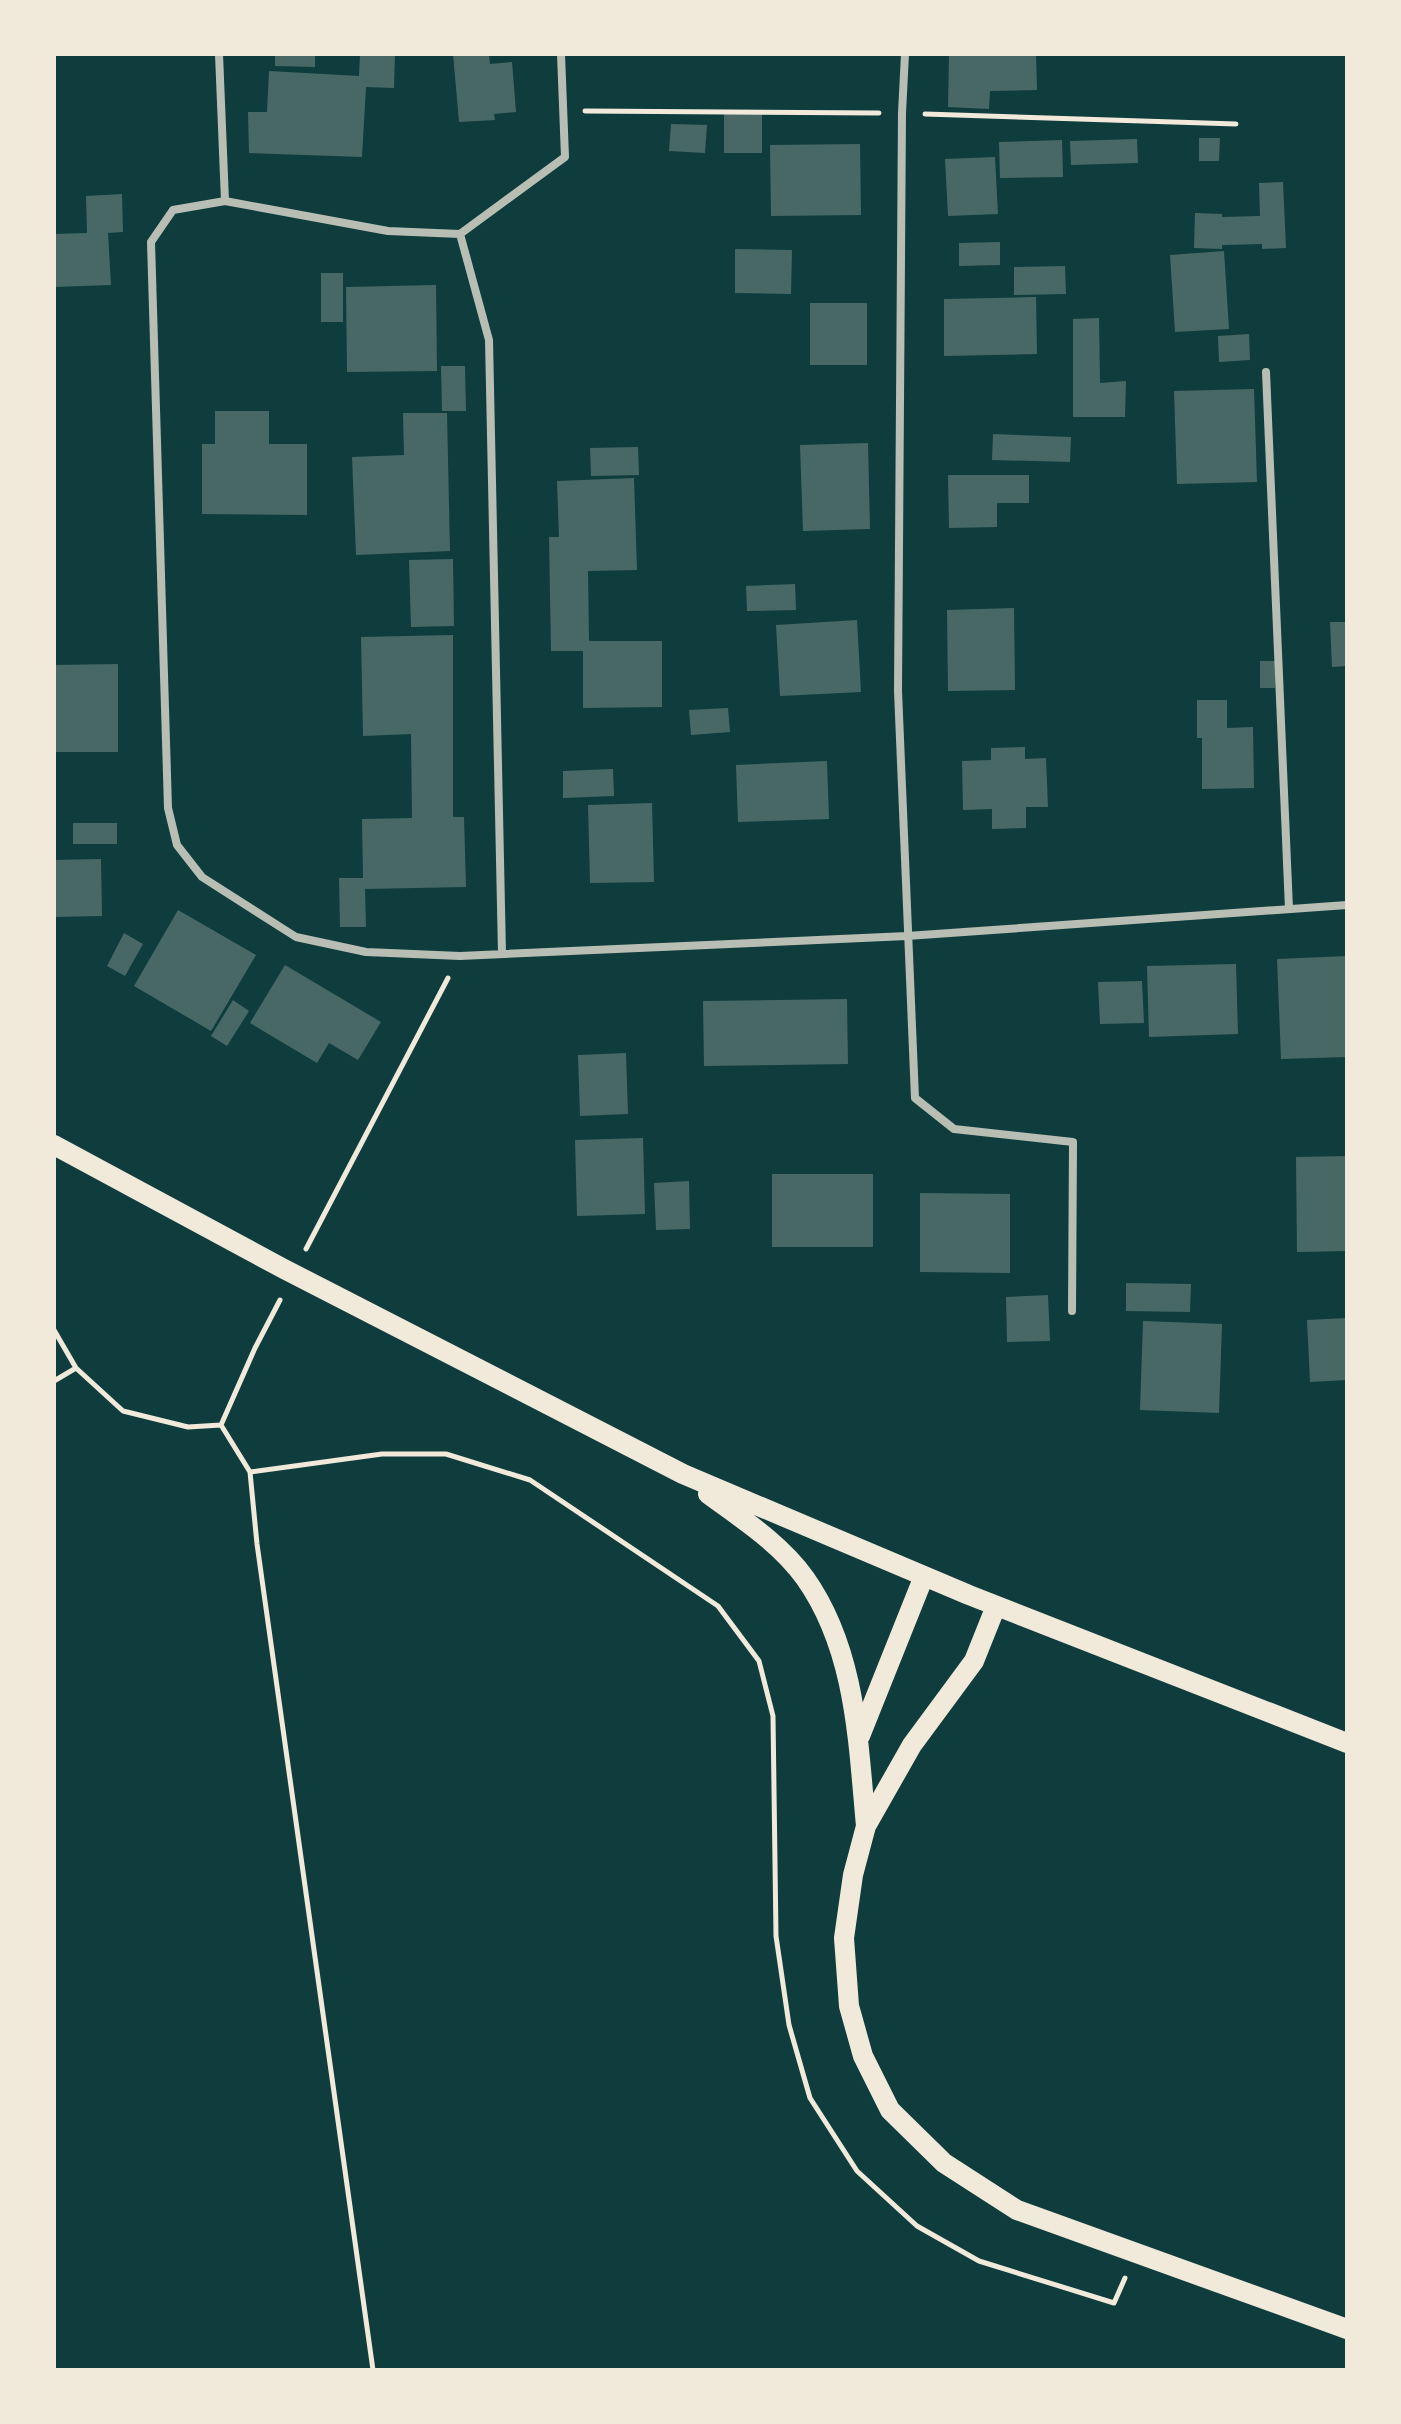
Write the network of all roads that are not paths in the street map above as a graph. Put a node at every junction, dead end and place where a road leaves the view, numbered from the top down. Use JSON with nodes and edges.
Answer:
{"nodes":[{"id":1,"x":219,"y":54,"type":"edge"},
{"id":2,"x":561,"y":54,"type":"edge"},
{"id":3,"x":905,"y":54,"type":"edge"},
{"id":4,"x":225,"y":201,"type":"junction"},
{"id":5,"x":460,"y":234,"type":"junction"},
{"id":6,"x":1266,"y":372,"type":"dead end"},
{"id":7,"x":1347,"y":905,"type":"edge"},
{"id":8,"x":1289,"y":909,"type":"junction"},
{"id":9,"x":907,"y":936,"type":"junction"},
{"id":10,"x":502,"y":954,"type":"junction"},
{"id":11,"x":54,"y":1145,"type":"edge"},
{"id":12,"x":1072,"y":1311,"type":"dead end"},
{"id":13,"x":683,"y":1474,"type":"junction"},
{"id":14,"x":924,"y":1576,"type":"junction"},
{"id":15,"x":996,"y":1606,"type":"junction"},
{"id":16,"x":858,"y":1740,"type":"junction"},
{"id":17,"x":1347,"y":1743,"type":"edge"},
{"id":18,"x":866,"y":1826,"type":"junction"},
{"id":19,"x":1347,"y":2329,"type":"edge"}],
"edges":[{"from":1,"to":4,"type":"street"},
{"from":2,"to":5,"type":"street"},
{"from":3,"to":9,"type":"street"},
{"from":4,"to":5,"type":"street"},
{"from":4,"to":10,"type":"street"},
{"from":5,"to":10,"type":"street"},
{"from":6,"to":8,"type":"street"},
{"from":7,"to":8,"type":"street"},
{"from":8,"to":9,"type":"street"},
{"from":9,"to":10,"type":"street"},
{"from":9,"to":12,"type":"street"},
{"from":11,"to":13,"type":"main road"},
{"from":13,"to":14,"type":"main road"},
{"from":13,"to":16,"type":"main road"},
{"from":14,"to":15,"type":"main road"},
{"from":14,"to":16,"type":"main road"},
{"from":15,"to":17,"type":"main road"},
{"from":15,"to":18,"type":"main road"},
{"from":16,"to":18,"type":"main road"},
{"from":18,"to":19,"type":"main road"}]}
